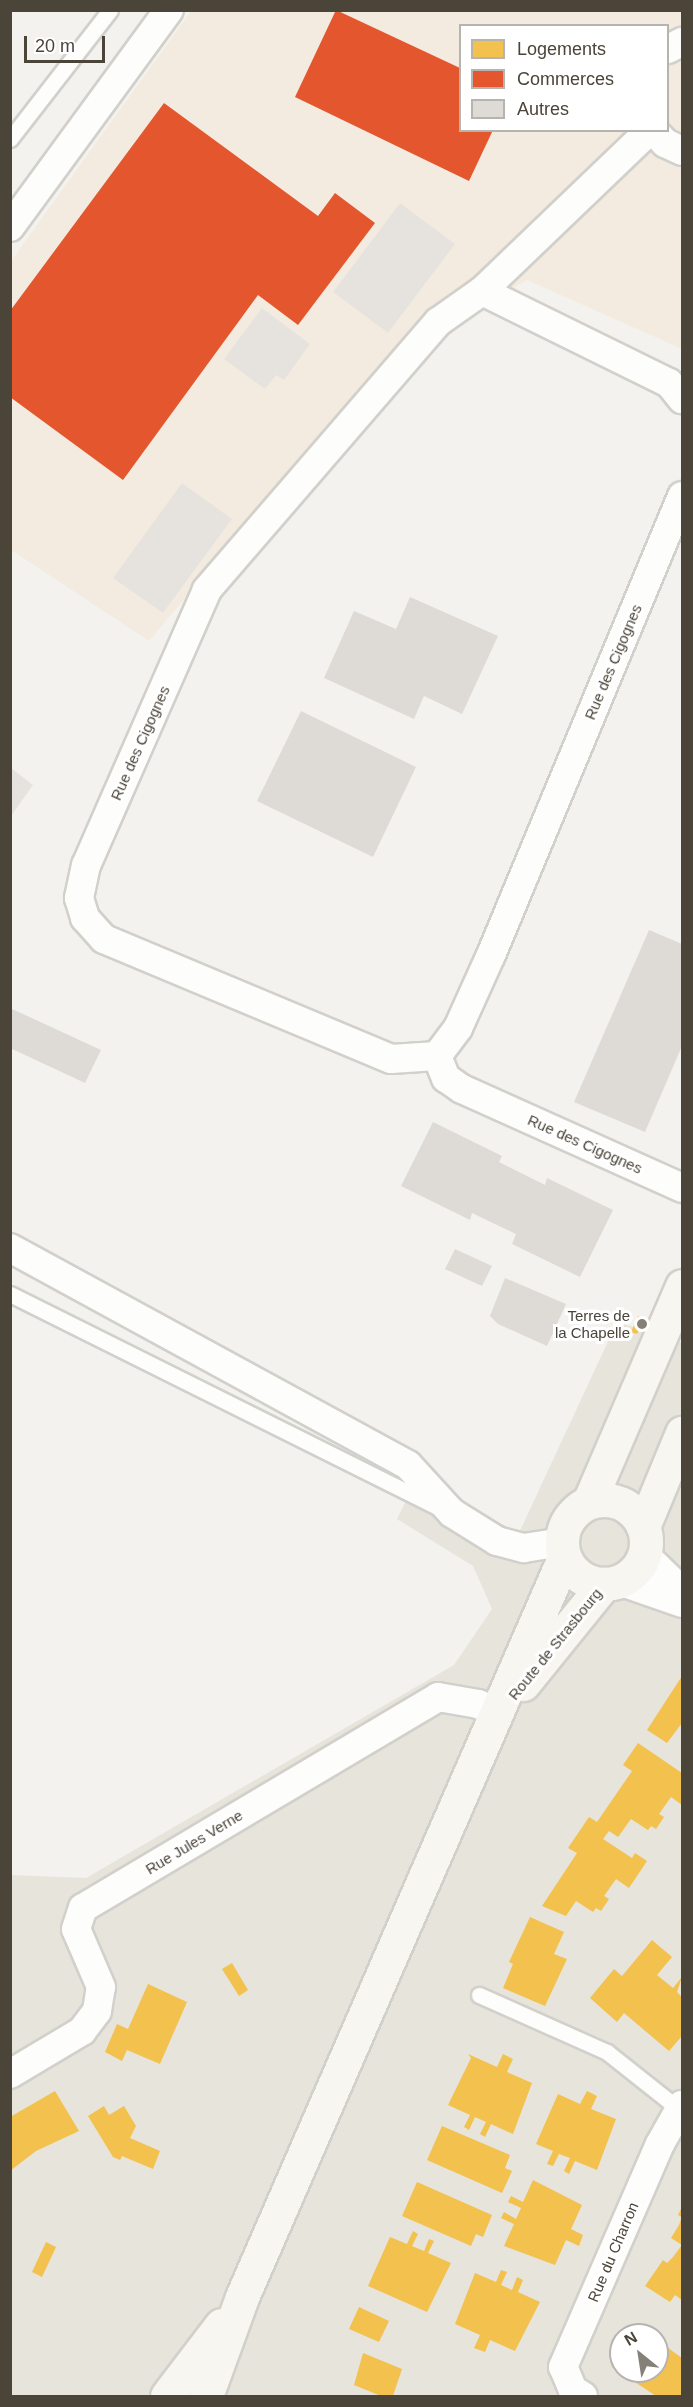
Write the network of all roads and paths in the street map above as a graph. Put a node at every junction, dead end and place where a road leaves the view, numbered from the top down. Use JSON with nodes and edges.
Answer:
{"nodes":[{"id":1,"x":110,"y":10,"type":"edge"},
{"id":2,"x":169,"y":10,"type":"edge"},
{"id":3,"x":649,"y":132,"type":"edge"},
{"id":4,"x":653,"y":132,"type":"edge"},
{"id":5,"x":10,"y":139,"type":"edge"},
{"id":6,"x":682,"y":151,"type":"edge"},
{"id":7,"x":10,"y":227,"type":"edge"},
{"id":8,"x":482,"y":291,"type":"junction"},
{"id":9,"x":682,"y":399,"type":"edge"},
{"id":10,"x":682,"y":496,"type":"edge"},
{"id":11,"x":437,"y":1056,"type":"junction"},
{"id":12,"x":682,"y":1188,"type":"edge"},
{"id":13,"x":10,"y":1248,"type":"edge"},
{"id":14,"x":682,"y":1286,"type":"edge"},
{"id":15,"x":10,"y":1294,"type":"edge"},
{"id":16,"x":682,"y":1433,"type":"edge"},
{"id":17,"x":589,"y":1502,"type":"junction"},
{"id":18,"x":452,"y":1513,"type":"junction"},
{"id":19,"x":644,"y":1540,"type":"junction"},
{"id":20,"x":563,"y":1550,"type":"junction"},
{"id":21,"x":612,"y":1583,"type":"junction"},
{"id":22,"x":682,"y":1591,"type":"edge"},
{"id":23,"x":682,"y":1603,"type":"edge"},
{"id":24,"x":499,"y":1713,"type":"junction"},
{"id":25,"x":479,"y":1995,"type":"dead end"},
{"id":26,"x":10,"y":2074,"type":"edge"},
{"id":27,"x":681,"y":2107,"type":"edge"},
{"id":28,"x":242,"y":2297,"type":"junction"},
{"id":29,"x":167,"y":2397,"type":"edge"},
{"id":30,"x":206,"y":2397,"type":"edge"},
{"id":31,"x":583,"y":2397,"type":"edge"}],
"edges":[{"from":1,"to":5,"type":"lane"},
{"from":2,"to":7,"type":"street"},
{"from":3,"to":8,"type":"street","name":"Rue des Cigognes"},
{"from":4,"to":6,"type":"street"},
{"from":8,"to":9,"type":"street"},
{"from":8,"to":11,"type":"street","name":"Rue des Cigognes"},
{"from":10,"to":11,"type":"street","name":"Rue des Cigognes"},
{"from":11,"to":12,"type":"street","name":"Rue des Cigognes"},
{"from":13,"to":18,"type":"street"},
{"from":14,"to":17,"type":"main road"},
{"from":15,"to":18,"type":"lane"},
{"from":16,"to":19,"type":"main road"},
{"from":17,"to":19,"type":"main road"},
{"from":17,"to":20,"type":"main road"},
{"from":18,"to":20,"type":"street"},
{"from":19,"to":21,"type":"main road"},
{"from":19,"to":22,"type":"street"},
{"from":20,"to":21,"type":"main road"},
{"from":20,"to":24,"type":"main road","name":"Route de Strasbourg"},
{"from":21,"to":23,"type":"street"},
{"from":21,"to":24,"type":"main road","name":"Route de Strasbourg"},
{"from":24,"to":26,"type":"street","name":"Rue Jules Verne"},
{"from":24,"to":28,"type":"main road"},
{"from":25,"to":27,"type":"lane"},
{"from":27,"to":31,"type":"street","name":"Rue du Charron"},
{"from":28,"to":29,"type":"main road"},
{"from":28,"to":30,"type":"main road"}]}
